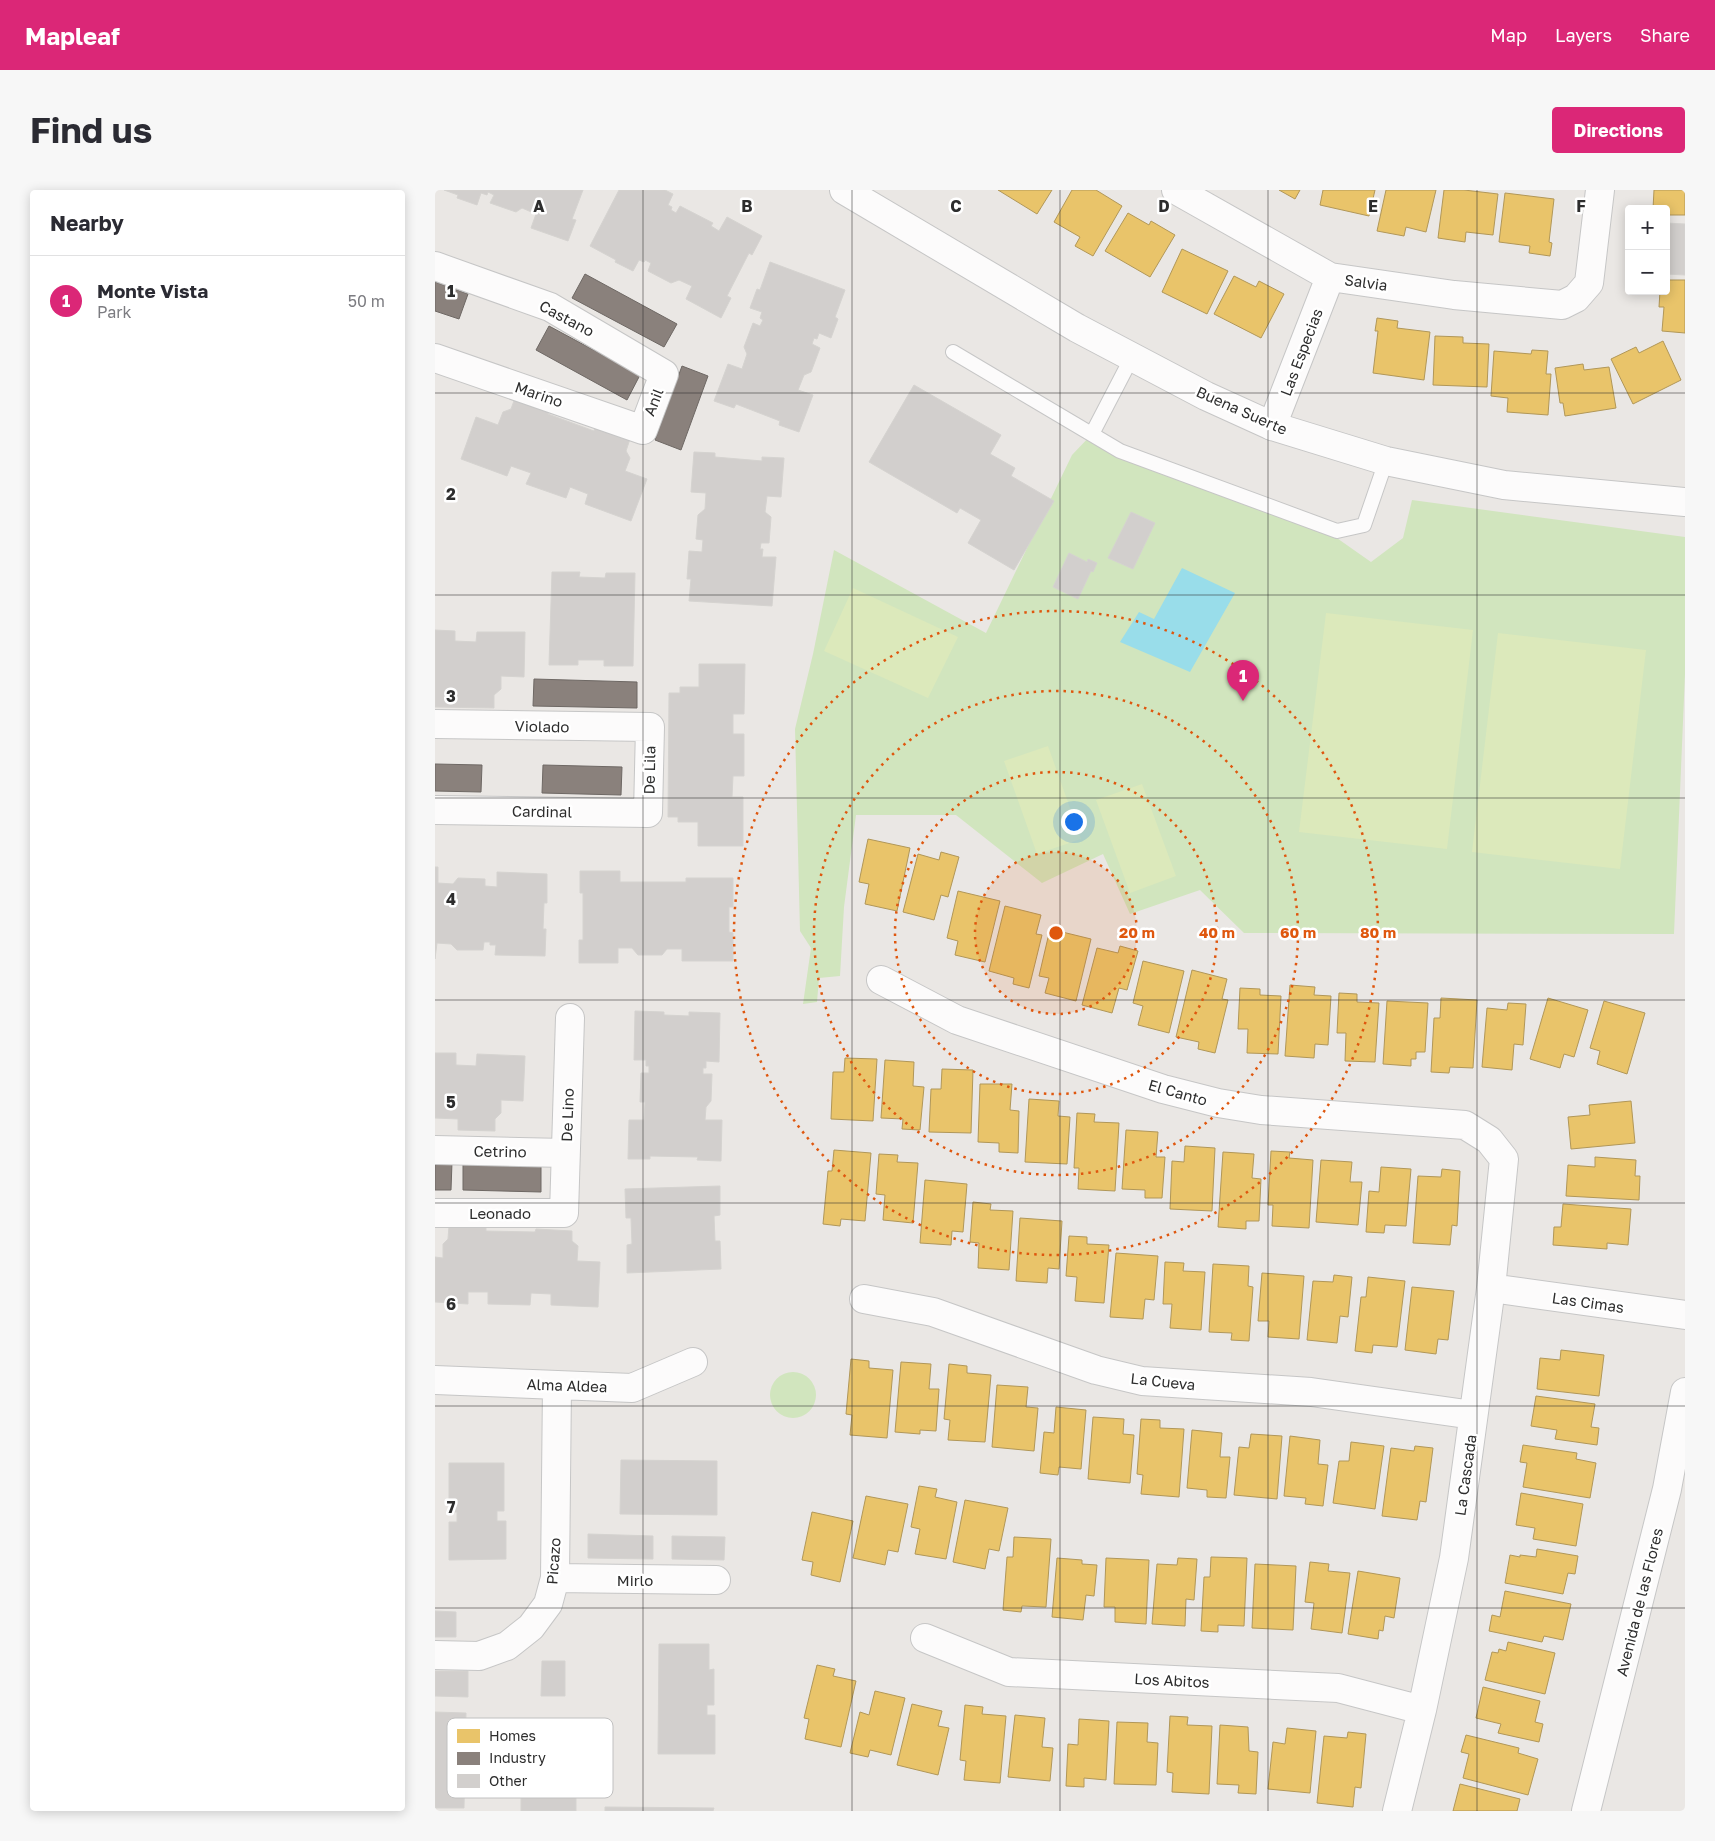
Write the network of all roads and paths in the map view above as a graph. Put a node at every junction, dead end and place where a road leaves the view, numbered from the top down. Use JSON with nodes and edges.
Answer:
{"nodes":[{"id":1,"x":844,"y":190,"type":"edge"},
{"id":2,"x":1176,"y":190,"type":"edge"},
{"id":3,"x":1600,"y":190,"type":"edge"},
{"id":4,"x":435,"y":266,"type":"edge"},
{"id":5,"x":1330,"y":277,"type":"junction"},
{"id":6,"x":953,"y":352,"type":"dead end"},
{"id":7,"x":1132,"y":357,"type":"junction"},
{"id":8,"x":435,"y":358,"type":"edge"},
{"id":9,"x":664,"y":374,"type":"joint"},
{"id":10,"x":1272,"y":426,"type":"junction"},
{"id":11,"x":643,"y":430,"type":"joint"},
{"id":12,"x":1092,"y":434,"type":"junction"},
{"id":13,"x":1386,"y":461,"type":"junction"},
{"id":14,"x":1685,"y":502,"type":"edge"},
{"id":15,"x":435,"y":724,"type":"edge"},
{"id":16,"x":650,"y":727,"type":"joint"},
{"id":17,"x":435,"y":810,"type":"edge"},
{"id":18,"x":648,"y":813,"type":"joint"},
{"id":19,"x":881,"y":980,"type":"dead end"},
{"id":20,"x":570,"y":1018,"type":"dead end"},
{"id":21,"x":1489,"y":1140,"type":"joint"},
{"id":22,"x":435,"y":1150,"type":"edge"},
{"id":23,"x":565,"y":1153,"type":"junction"},
{"id":24,"x":435,"y":1213,"type":"edge"},
{"id":25,"x":564,"y":1213,"type":"joint"},
{"id":26,"x":1491,"y":1288,"type":"junction"},
{"id":27,"x":864,"y":1299,"type":"dead end"},
{"id":28,"x":1685,"y":1315,"type":"edge"},
{"id":29,"x":693,"y":1362,"type":"dead end"},
{"id":30,"x":435,"y":1380,"type":"edge"},
{"id":31,"x":557,"y":1385,"type":"junction"},
{"id":32,"x":1685,"y":1392,"type":"edge"},
{"id":33,"x":1473,"y":1416,"type":"junction"},
{"id":34,"x":555,"y":1578,"type":"junction"},
{"id":35,"x":716,"y":1580,"type":"dead end"},
{"id":36,"x":925,"y":1638,"type":"dead end"},
{"id":37,"x":435,"y":1655,"type":"edge"},
{"id":38,"x":1422,"y":1710,"type":"junction"},
{"id":39,"x":1397,"y":1811,"type":"edge"},
{"id":40,"x":1586,"y":1811,"type":"edge"}],
"edges":[{"from":1,"to":7,"type":"street","name":"Buena Suerte"},
{"from":2,"to":5,"type":"street","name":"Salvia"},
{"from":3,"to":5,"type":"street","name":"Salvia"},
{"from":4,"to":9,"type":"street","name":"Castano"},
{"from":5,"to":10,"type":"street","name":"Las Especias"},
{"from":6,"to":12,"type":"lane"},
{"from":7,"to":10,"type":"street","name":"Buena Suerte"},
{"from":7,"to":12,"type":"lane"},
{"from":8,"to":11,"type":"street","name":"Marino"},
{"from":9,"to":11,"type":"street","name":"Anil"},
{"from":10,"to":13,"type":"street","name":"Buena Suerte"},
{"from":12,"to":13,"type":"lane"},
{"from":13,"to":14,"type":"street","name":"Buena Suerte"},
{"from":15,"to":16,"type":"street","name":"Violado"},
{"from":16,"to":18,"type":"street","name":"De Lila"},
{"from":17,"to":18,"type":"street","name":"Cardinal"},
{"from":19,"to":21,"type":"street","name":"El Canto"},
{"from":20,"to":23,"type":"street","name":"De Lino"},
{"from":21,"to":26,"type":"street","name":"La Cascada"},
{"from":22,"to":23,"type":"street","name":"Cetrino"},
{"from":23,"to":25,"type":"street","name":"De Lino"},
{"from":24,"to":25,"type":"street","name":"Leonado"},
{"from":26,"to":28,"type":"street","name":"Las Cimas"},
{"from":26,"to":33,"type":"street","name":"La Cascada"},
{"from":27,"to":33,"type":"street","name":"La Cueva"},
{"from":29,"to":31,"type":"street","name":"Alma Aldea"},
{"from":30,"to":31,"type":"street","name":"Alma Aldea"},
{"from":31,"to":34,"type":"street","name":"Picazo"},
{"from":32,"to":40,"type":"street","name":"Avenida de las Flores"},
{"from":33,"to":38,"type":"street","name":"La Cascada"},
{"from":34,"to":35,"type":"street","name":"Mirlo"},
{"from":34,"to":37,"type":"street","name":"Picazo"},
{"from":36,"to":38,"type":"street","name":"Los Abitos"},
{"from":38,"to":39,"type":"street","name":"La Cascada"}]}
